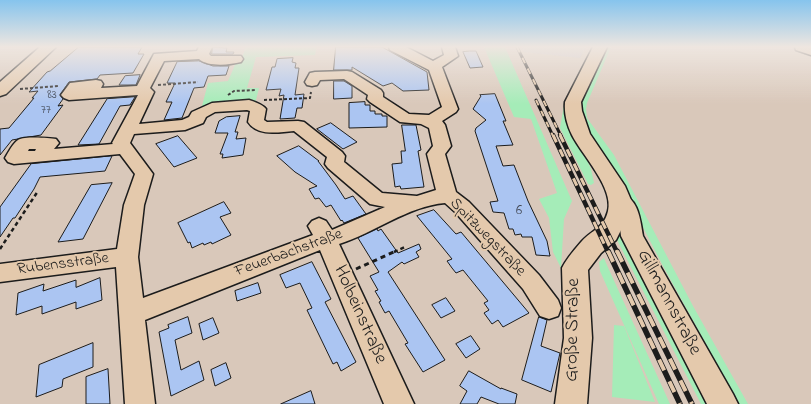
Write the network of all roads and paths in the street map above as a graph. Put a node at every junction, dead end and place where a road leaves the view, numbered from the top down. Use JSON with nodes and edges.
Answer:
{"nodes":[{"id":1,"x":31,"y":66,"type":"edge"},
{"id":2,"x":151,"y":66,"type":"edge"},
{"id":3,"x":432,"y":66,"type":"edge"},
{"id":4,"x":591,"y":66,"type":"edge"},
{"id":5,"x":436,"y":68,"type":"joint"},
{"id":6,"x":198,"y":82,"type":"dead end"},
{"id":7,"x":312,"y":82,"type":"joint"},
{"id":8,"x":75,"y":86,"type":"joint"},
{"id":9,"x":143,"y":88,"type":"junction"},
{"id":10,"x":7,"y":90,"type":"edge"},
{"id":11,"x":258,"y":109,"type":"junction"},
{"id":12,"x":430,"y":122,"type":"junction"},
{"id":13,"x":125,"y":139,"type":"junction"},
{"id":14,"x":40,"y":156,"type":"dead end"},
{"id":15,"x":38,"y":191,"type":"dead end"},
{"id":16,"x":447,"y":196,"type":"junction"},
{"id":17,"x":620,"y":200,"type":"junction"},
{"id":18,"x":420,"y":202,"type":"junction"},
{"id":19,"x":322,"y":233,"type":"junction"},
{"id":20,"x":405,"y":247,"type":"dead end"},
{"id":21,"x":0,"y":249,"type":"edge"},
{"id":22,"x":126,"y":257,"type":"junction"},
{"id":23,"x":0,"y":273,"type":"edge"},
{"id":24,"x":342,"y":275,"type":"junction"},
{"id":25,"x":549,"y":308,"type":"dead end"},
{"id":26,"x":131,"y":314,"type":"junction"},
{"id":27,"x":140,"y":404,"type":"edge"},
{"id":28,"x":398,"y":404,"type":"edge"},
{"id":29,"x":570,"y":404,"type":"edge"},
{"id":30,"x":723,"y":404,"type":"edge"}],
"edges":[{"from":1,"to":10,"type":"main road"},
{"from":2,"to":9,"type":"street"},
{"from":3,"to":5,"type":"street"},
{"from":4,"to":17,"type":"main road"},
{"from":5,"to":12,"type":"street"},
{"from":6,"to":9,"type":"path"},
{"from":7,"to":11,"type":"path"},
{"from":7,"to":12,"type":"street"},
{"from":8,"to":9,"type":"street"},
{"from":8,"to":10,"type":"path"},
{"from":9,"to":13,"type":"street"},
{"from":11,"to":13,"type":"street"},
{"from":11,"to":18,"type":"street"},
{"from":12,"to":16,"type":"street","name":"Spitzwegstraße"},
{"from":13,"to":14,"type":"street"},
{"from":13,"to":22,"type":"street"},
{"from":15,"to":21,"type":"path"},
{"from":16,"to":18,"type":"street","name":"Feuerbachstraße"},
{"from":16,"to":25,"type":"street","name":"Spitzwegstraße"},
{"from":17,"to":29,"type":"main road","name":"Große Straße"},
{"from":17,"to":30,"type":"street","name":"Gillmannstraße"},
{"from":18,"to":19,"type":"street","name":"Feuerbachstraße"},
{"from":19,"to":24,"type":"street","name":"Holbeinstraße"},
{"from":19,"to":26,"type":"street","name":"Feuerbachstraße"},
{"from":20,"to":24,"type":"path"},
{"from":22,"to":23,"type":"street","name":"Rubensstraße"},
{"from":22,"to":26,"type":"street"},
{"from":24,"to":28,"type":"street","name":"Holbeinstraße"},
{"from":26,"to":27,"type":"street"}]}
